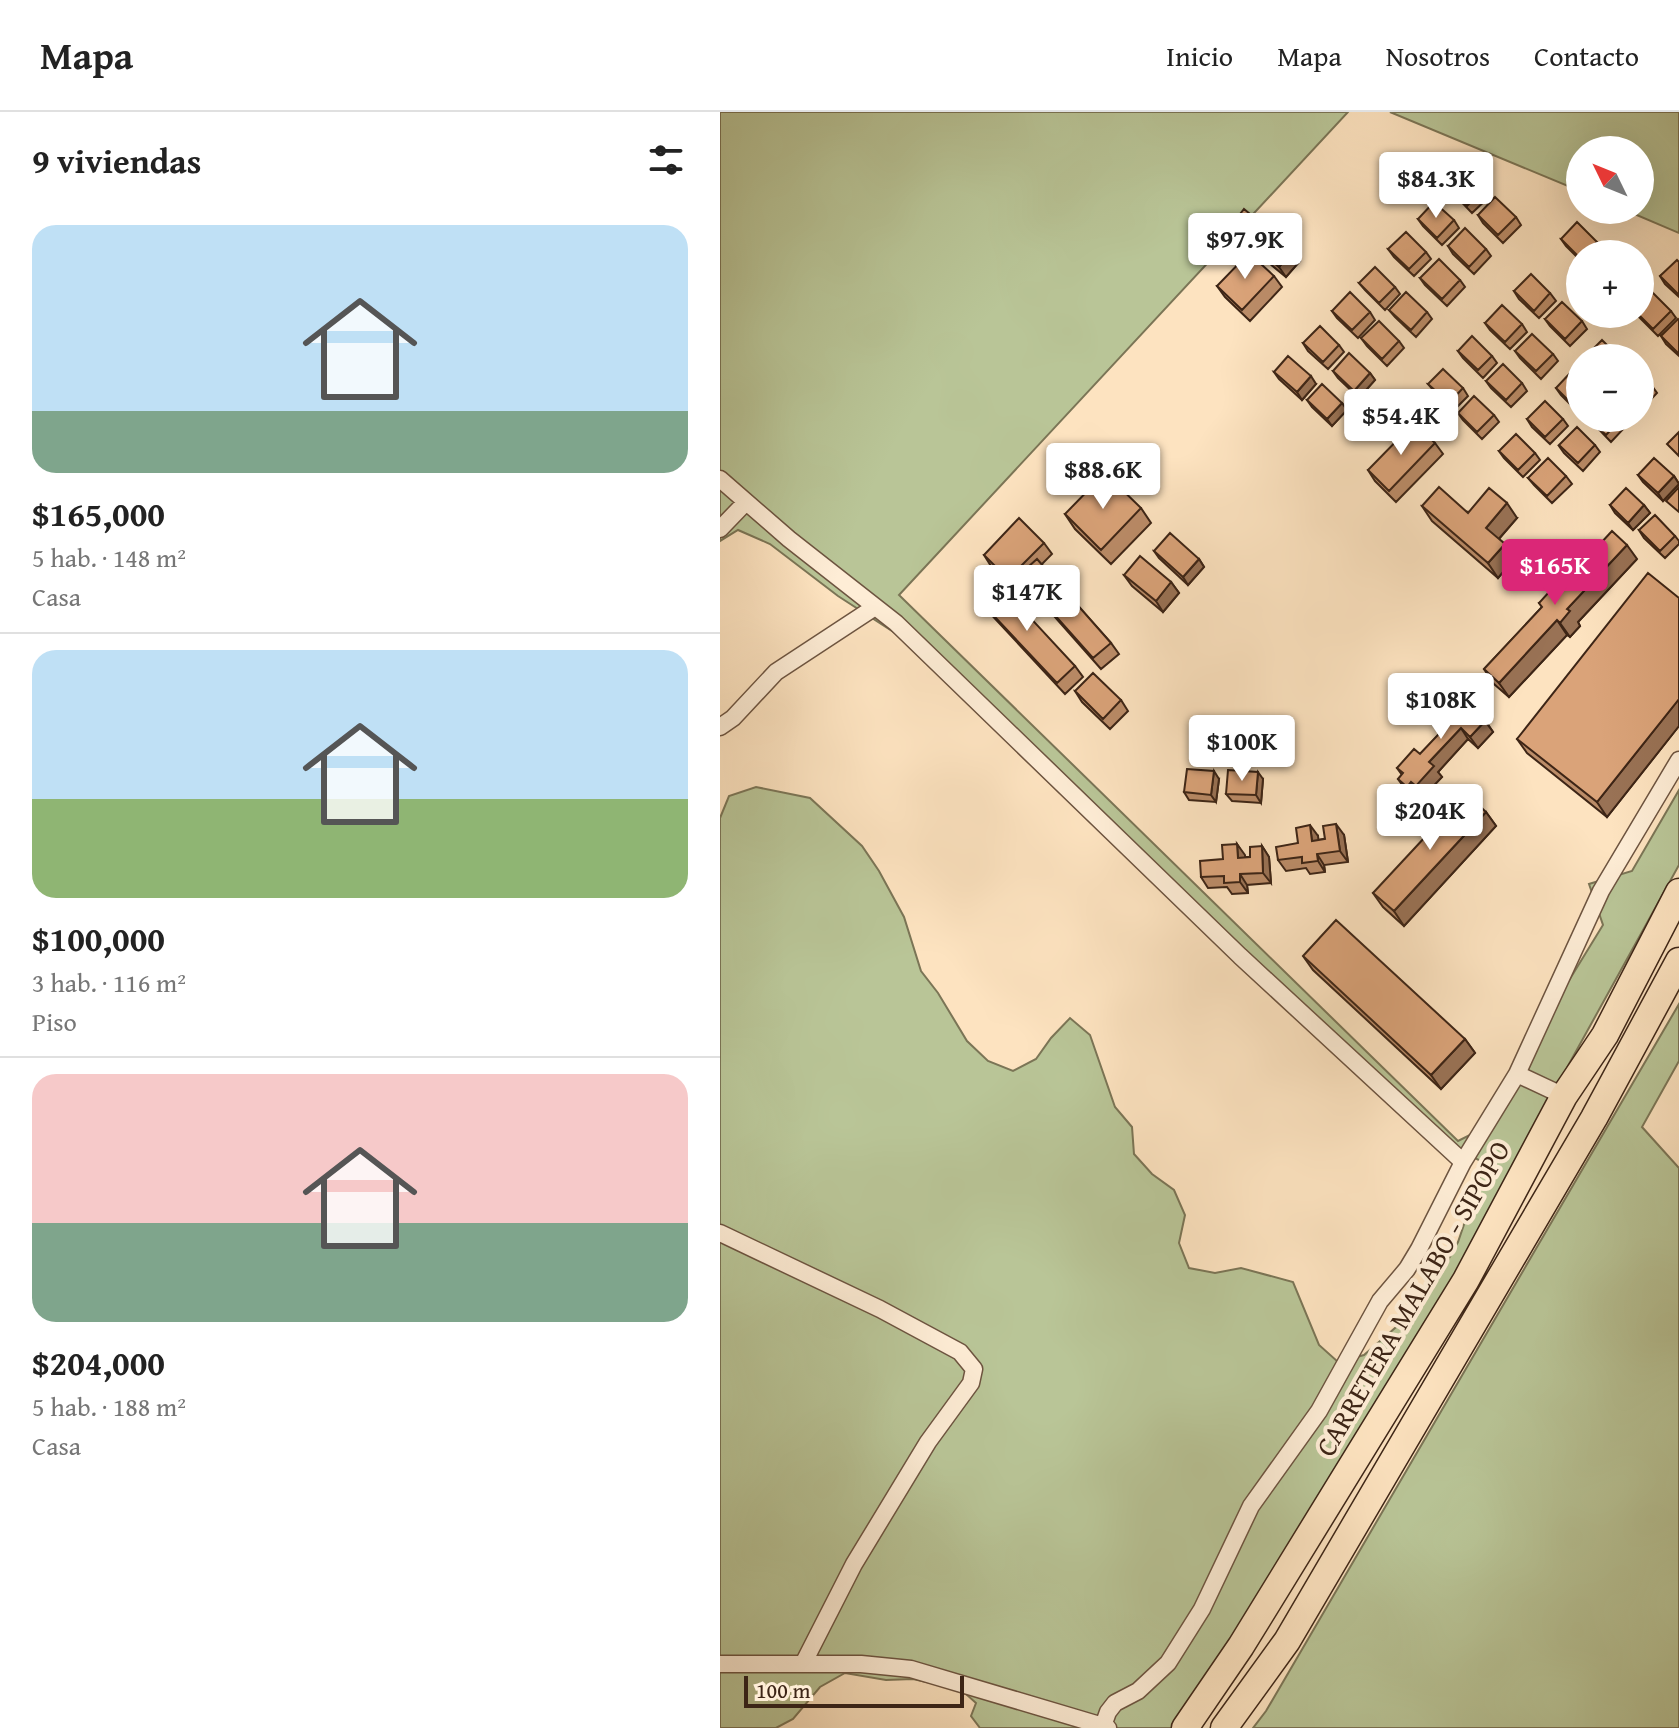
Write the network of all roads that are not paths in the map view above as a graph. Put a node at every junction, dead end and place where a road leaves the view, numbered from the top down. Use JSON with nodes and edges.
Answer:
{"nodes":[{"id":1,"x":720,"y":479,"type":"edge"},
{"id":2,"x":746,"y":502,"type":"junction"},
{"id":3,"x":720,"y":529,"type":"edge"},
{"id":4,"x":875,"y":607,"type":"junction"},
{"id":5,"x":720,"y":727,"type":"edge"},
{"id":6,"x":1679,"y":760,"type":"edge"},
{"id":7,"x":1679,"y":892,"type":"edge"},
{"id":8,"x":1679,"y":961,"type":"edge"},
{"id":9,"x":1517,"y":1074,"type":"junction"},
{"id":10,"x":1564,"y":1096,"type":"junction"},
{"id":11,"x":1463,"y":1162,"type":"junction"},
{"id":12,"x":720,"y":1233,"type":"edge"},
{"id":13,"x":720,"y":1664,"type":"edge"},
{"id":14,"x":803,"y":1664,"type":"junction"},
{"id":15,"x":1106,"y":1727,"type":"edge"},
{"id":16,"x":1185,"y":1728,"type":"edge"},
{"id":17,"x":1224,"y":1728,"type":"edge"}],
"edges":[{"from":1,"to":2,"type":"street"},
{"from":2,"to":3,"type":"street"},
{"from":2,"to":4,"type":"street"},
{"from":4,"to":5,"type":"street"},
{"from":4,"to":11,"type":"street"},
{"from":6,"to":9,"type":"street"},
{"from":7,"to":10,"type":"highway","name":"CARRETERA MALABO - SIPOPO"},
{"from":8,"to":17,"type":"highway"},
{"from":9,"to":10,"type":"street"},
{"from":9,"to":11,"type":"street"},
{"from":10,"to":16,"type":"highway","name":"CARRETERA MALABO - SIPOPO"},
{"from":11,"to":15,"type":"street"},
{"from":12,"to":14,"type":"street"},
{"from":13,"to":14,"type":"street"},
{"from":14,"to":15,"type":"street"}]}
